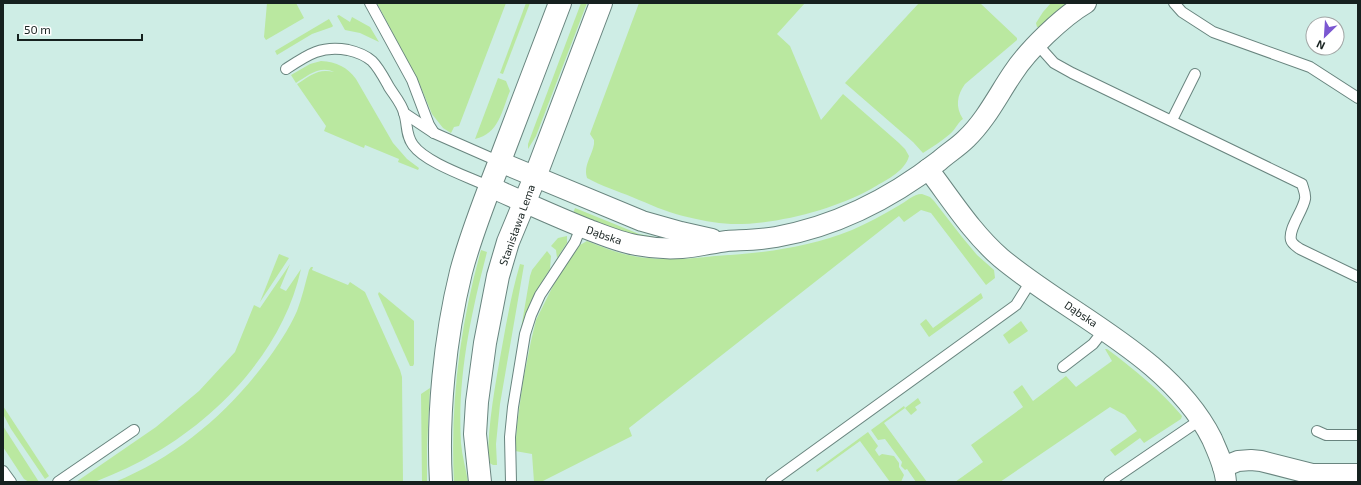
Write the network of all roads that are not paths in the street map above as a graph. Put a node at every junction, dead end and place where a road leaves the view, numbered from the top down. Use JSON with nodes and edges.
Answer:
{"nodes":[{"id":1,"x":370,"y":3,"type":"edge"},
{"id":2,"x":560,"y":3,"type":"edge"},
{"id":3,"x":601,"y":3,"type":"edge"},
{"id":4,"x":1174,"y":3,"type":"edge"},
{"id":5,"x":1081,"y":5,"type":"edge"},
{"id":6,"x":1037,"y":44,"type":"junction"},
{"id":7,"x":286,"y":69,"type":"dead end"},
{"id":8,"x":1195,"y":74,"type":"dead end"},
{"id":9,"x":1358,"y":98,"type":"edge"},
{"id":10,"x":404,"y":113,"type":"junction"},
{"id":11,"x":1172,"y":120,"type":"junction"},
{"id":12,"x":434,"y":133,"type":"junction"},
{"id":13,"x":500,"y":162,"type":"junction"},
{"id":14,"x":928,"y":169,"type":"junction"},
{"id":15,"x":535,"y":177,"type":"junction"},
{"id":16,"x":490,"y":186,"type":"junction"},
{"id":17,"x":524,"y":202,"type":"junction"},
{"id":18,"x":581,"y":226,"type":"junction"},
{"id":19,"x":726,"y":241,"type":"junction"},
{"id":20,"x":1358,"y":277,"type":"edge"},
{"id":21,"x":1031,"y":281,"type":"junction"},
{"id":22,"x":1104,"y":330,"type":"junction"},
{"id":23,"x":1063,"y":367,"type":"dead end"},
{"id":24,"x":1200,"y":420,"type":"junction"},
{"id":25,"x":134,"y":430,"type":"dead end"},
{"id":26,"x":1317,"y":431,"type":"dead end"},
{"id":27,"x":1358,"y":435,"type":"edge"},
{"id":28,"x":3,"y":471,"type":"edge"},
{"id":29,"x":1358,"y":474,"type":"edge"},
{"id":30,"x":1225,"y":475,"type":"edge"},
{"id":31,"x":11,"y":482,"type":"edge"},
{"id":32,"x":58,"y":482,"type":"edge"},
{"id":33,"x":441,"y":482,"type":"edge"},
{"id":34,"x":480,"y":482,"type":"edge"},
{"id":35,"x":511,"y":482,"type":"edge"},
{"id":36,"x":771,"y":482,"type":"edge"},
{"id":37,"x":1109,"y":482,"type":"edge"}],
"edges":[{"from":1,"to":12,"type":"lane"},
{"from":2,"to":13,"type":"main road"},
{"from":3,"to":15,"type":"main road","name":"Stanisława Lema"},
{"from":4,"to":9,"type":"lane"},
{"from":5,"to":6,"type":"street","name":"Dąbska"},
{"from":6,"to":11,"type":"lane"},
{"from":6,"to":14,"type":"street","name":"Dąbska"},
{"from":7,"to":10,"type":"lane"},
{"from":8,"to":11,"type":"lane"},
{"from":10,"to":12,"type":"lane"},
{"from":10,"to":16,"type":"lane"},
{"from":11,"to":20,"type":"lane"},
{"from":12,"to":13,"type":"lane"},
{"from":13,"to":15,"type":"street","name":"Dąbska"},
{"from":13,"to":16,"type":"main road"},
{"from":14,"to":19,"type":"street","name":"Dąbska"},
{"from":14,"to":21,"type":"street","name":"Dąbska"},
{"from":15,"to":17,"type":"main road","name":"Stanisława Lema"},
{"from":15,"to":19,"type":"street","name":"Dąbska"},
{"from":16,"to":17,"type":"street","name":"Dąbska"},
{"from":16,"to":33,"type":"main road"},
{"from":17,"to":18,"type":"street","name":"Dąbska"},
{"from":17,"to":34,"type":"main road","name":"Stanisława Lema"},
{"from":18,"to":19,"type":"street","name":"Dąbska"},
{"from":18,"to":35,"type":"lane"},
{"from":21,"to":22,"type":"street","name":"Dąbska"},
{"from":21,"to":36,"type":"lane"},
{"from":22,"to":23,"type":"lane"},
{"from":22,"to":24,"type":"street","name":"Dąbska"},
{"from":24,"to":30,"type":"street","name":"Dąbska"},
{"from":24,"to":37,"type":"lane"},
{"from":25,"to":32,"type":"lane"},
{"from":26,"to":27,"type":"lane"},
{"from":28,"to":31,"type":"lane"},
{"from":29,"to":30,"type":"street","name":"Dąbska"}]}
